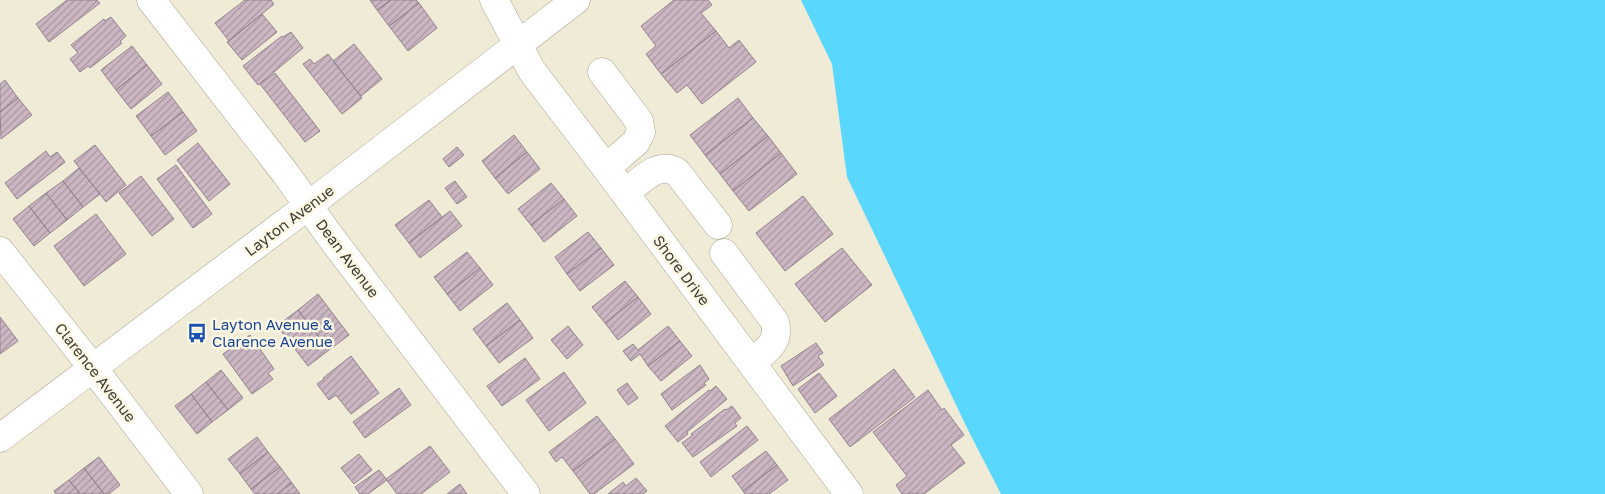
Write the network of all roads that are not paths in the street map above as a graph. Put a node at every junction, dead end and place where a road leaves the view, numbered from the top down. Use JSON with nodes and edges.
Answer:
{"nodes":[{"id":1,"x":151,"y":0,"type":"edge"},
{"id":2,"x":494,"y":0,"type":"edge"},
{"id":3,"x":576,"y":0,"type":"edge"},
{"id":4,"x":518,"y":45,"type":"junction"},
{"id":5,"x":602,"y":72,"type":"dead end"},
{"id":6,"x":606,"y":168,"type":"junction"},
{"id":7,"x":625,"y":193,"type":"junction"},
{"id":8,"x":309,"y":205,"type":"junction"},
{"id":9,"x":718,"y":225,"type":"dead end"},
{"id":10,"x":0,"y":251,"type":"edge"},
{"id":11,"x":724,"y":253,"type":"dead end"},
{"id":12,"x":752,"y":363,"type":"junction"},
{"id":13,"x":93,"y":368,"type":"junction"},
{"id":14,"x":0,"y":438,"type":"edge"},
{"id":15,"x":190,"y":494,"type":"edge"},
{"id":16,"x":526,"y":494,"type":"edge"},
{"id":17,"x":849,"y":494,"type":"edge"}],
"edges":[{"from":1,"to":8,"type":"street","name":"Dean Avenue"},
{"from":2,"to":4,"type":"street","name":"Shore Drive"},
{"from":3,"to":4,"type":"street","name":"Layton Avenue"},
{"from":4,"to":6,"type":"street","name":"Shore Drive"},
{"from":4,"to":8,"type":"street","name":"Layton Avenue"},
{"from":5,"to":6,"type":"street"},
{"from":6,"to":7,"type":"street","name":"Shore Drive"},
{"from":7,"to":9,"type":"street"},
{"from":7,"to":12,"type":"street","name":"Shore Drive"},
{"from":8,"to":13,"type":"street","name":"Layton Avenue"},
{"from":8,"to":16,"type":"street","name":"Dean Avenue"},
{"from":10,"to":13,"type":"street","name":"Clarence Avenue"},
{"from":11,"to":12,"type":"street"},
{"from":12,"to":17,"type":"street","name":"Shore Drive"},
{"from":13,"to":14,"type":"street","name":"Layton Avenue"},
{"from":13,"to":15,"type":"street","name":"Clarence Avenue"}]}
